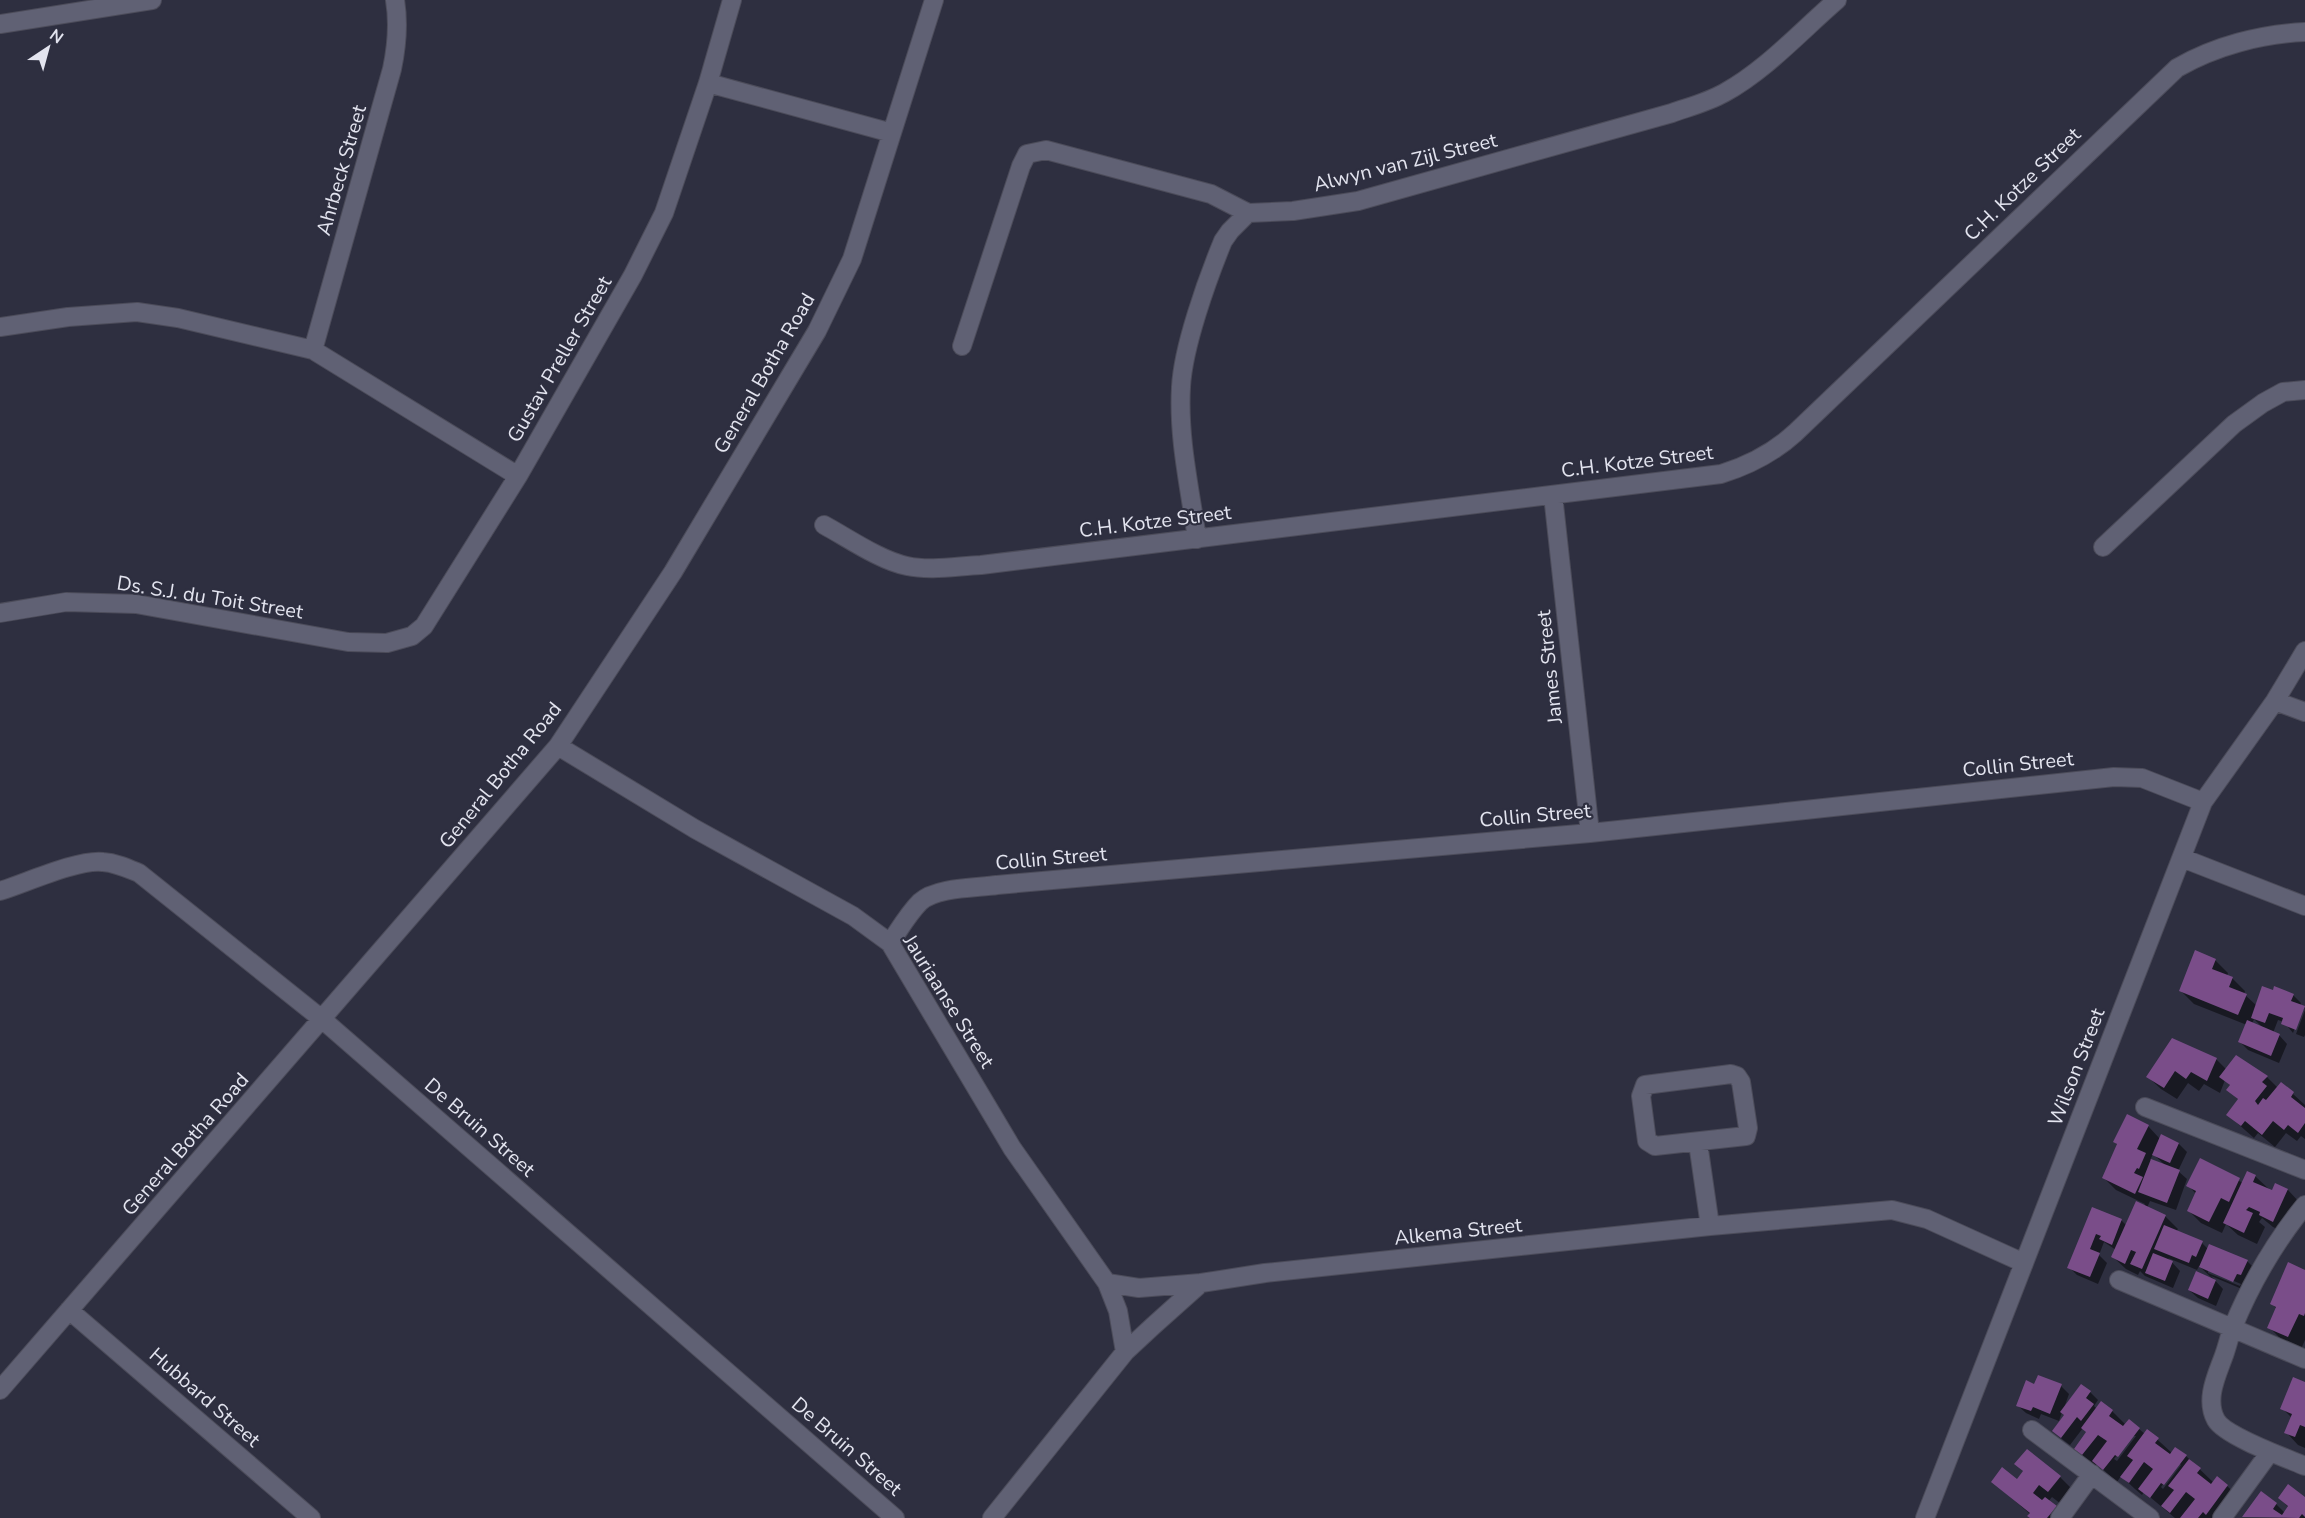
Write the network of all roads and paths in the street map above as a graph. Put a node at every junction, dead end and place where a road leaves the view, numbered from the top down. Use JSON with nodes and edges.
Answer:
{"nodes":[{"id":1,"x":152,"y":0,"type":"edge"},
{"id":2,"x":395,"y":0,"type":"edge"},
{"id":3,"x":732,"y":0,"type":"edge"},
{"id":4,"x":934,"y":0,"type":"edge"},
{"id":5,"x":1837,"y":0,"type":"edge"},
{"id":6,"x":0,"y":24,"type":"edge"},
{"id":7,"x":2305,"y":32,"type":"edge"},
{"id":8,"x":708,"y":83,"type":"junction"},
{"id":9,"x":892,"y":133,"type":"junction"},
{"id":10,"x":1248,"y":213,"type":"junction"},
{"id":11,"x":0,"y":327,"type":"edge"},
{"id":12,"x":962,"y":346,"type":"dead end"},
{"id":13,"x":313,"y":350,"type":"junction"},
{"id":14,"x":2305,"y":390,"type":"edge"},
{"id":15,"x":518,"y":476,"type":"junction"},
{"id":16,"x":1553,"y":495,"type":"junction"},
{"id":17,"x":824,"y":525,"type":"dead end"},
{"id":18,"x":1197,"y":539,"type":"junction"},
{"id":19,"x":2103,"y":547,"type":"dead end"},
{"id":20,"x":0,"y":613,"type":"edge"},
{"id":21,"x":412,"y":636,"type":"joint"},
{"id":22,"x":2305,"y":651,"type":"edge"},
{"id":23,"x":2275,"y":701,"type":"junction"},
{"id":24,"x":2305,"y":712,"type":"edge"},
{"id":25,"x":558,"y":746,"type":"junction"},
{"id":26,"x":2203,"y":802,"type":"junction"},
{"id":27,"x":1590,"y":833,"type":"junction"},
{"id":28,"x":2181,"y":858,"type":"junction"},
{"id":29,"x":0,"y":891,"type":"edge"},
{"id":30,"x":2305,"y":906,"type":"edge"},
{"id":31,"x":890,"y":943,"type":"junction"},
{"id":32,"x":323,"y":1020,"type":"junction"},
{"id":33,"x":2145,"y":1107,"type":"dead end"},
{"id":34,"x":1698,"y":1143,"type":"junction"},
{"id":35,"x":2305,"y":1170,"type":"edge"},
{"id":36,"x":2305,"y":1205,"type":"edge"},
{"id":37,"x":1710,"y":1226,"type":"junction"},
{"id":38,"x":2024,"y":1263,"type":"junction"},
{"id":39,"x":2119,"y":1280,"type":"dead end"},
{"id":40,"x":1107,"y":1282,"type":"junction"},
{"id":41,"x":1201,"y":1283,"type":"junction"},
{"id":42,"x":69,"y":1311,"type":"junction"},
{"id":43,"x":2233,"y":1328,"type":"junction"},
{"id":44,"x":1125,"y":1352,"type":"junction"},
{"id":45,"x":2305,"y":1359,"type":"edge"},
{"id":46,"x":0,"y":1390,"type":"edge"},
{"id":47,"x":2032,"y":1430,"type":"dead end"},
{"id":48,"x":2270,"y":1452,"type":"junction"},
{"id":49,"x":2305,"y":1466,"type":"edge"},
{"id":50,"x":2092,"y":1474,"type":"junction"},
{"id":51,"x":311,"y":1518,"type":"edge"},
{"id":52,"x":895,"y":1518,"type":"edge"},
{"id":53,"x":992,"y":1518,"type":"edge"},
{"id":54,"x":1925,"y":1518,"type":"edge"},
{"id":55,"x":2060,"y":1518,"type":"edge"},
{"id":56,"x":2150,"y":1518,"type":"edge"},
{"id":57,"x":2222,"y":1518,"type":"edge"}],
"edges":[{"from":1,"to":6,"type":"street"},
{"from":2,"to":13,"type":"street","name":"Ahrbeck Street"},
{"from":3,"to":8,"type":"street","name":"Gustav Preller Street"},
{"from":4,"to":9,"type":"street","name":"General Botha Road"},
{"from":5,"to":10,"type":"street","name":"Alwyn van Zijl Street"},
{"from":7,"to":16,"type":"street","name":"C.H. Kotze Street"},
{"from":8,"to":9,"type":"street"},
{"from":8,"to":15,"type":"street","name":"Gustav Preller Street"},
{"from":9,"to":25,"type":"street","name":"General Botha Road"},
{"from":10,"to":12,"type":"street"},
{"from":10,"to":18,"type":"street"},
{"from":11,"to":13,"type":"street"},
{"from":13,"to":15,"type":"street"},
{"from":14,"to":19,"type":"street"},
{"from":15,"to":21,"type":"street","name":"Gustav Preller Street"},
{"from":16,"to":18,"type":"street","name":"C.H. Kotze Street"},
{"from":16,"to":27,"type":"street","name":"James Street"},
{"from":17,"to":18,"type":"street","name":"C.H. Kotze Street"},
{"from":20,"to":21,"type":"street","name":"Ds. S.J. du Toit Street"},
{"from":22,"to":23,"type":"street","name":"Wilson Street"},
{"from":23,"to":24,"type":"street"},
{"from":23,"to":26,"type":"street","name":"Wilson Street"},
{"from":25,"to":31,"type":"street","name":"Jauriaanse Street"},
{"from":25,"to":32,"type":"street","name":"General Botha Road"},
{"from":26,"to":27,"type":"street","name":"Collin Street"},
{"from":26,"to":28,"type":"street","name":"Wilson Street"},
{"from":27,"to":31,"type":"street","name":"Collin Street"},
{"from":28,"to":30,"type":"street"},
{"from":28,"to":38,"type":"street","name":"Wilson Street"},
{"from":29,"to":32,"type":"street","name":"De Bruin Street"},
{"from":31,"to":40,"type":"street","name":"Jauriaanse Street"},
{"from":32,"to":42,"type":"street","name":"General Botha Road"},
{"from":32,"to":52,"type":"street","name":"De Bruin Street"},
{"from":33,"to":35,"type":"street"},
{"from":34,"to":34,"type":"street"},
{"from":34,"to":37,"type":"street"},
{"from":36,"to":43,"type":"street"},
{"from":37,"to":38,"type":"street","name":"Alkema Street"},
{"from":37,"to":41,"type":"street","name":"Alkema Street"},
{"from":38,"to":54,"type":"street","name":"Wilson Street"},
{"from":39,"to":43,"type":"street"},
{"from":40,"to":41,"type":"street"},
{"from":40,"to":44,"type":"street","name":"Jauriaanse Street"},
{"from":41,"to":44,"type":"street"},
{"from":42,"to":46,"type":"street","name":"General Botha Road"},
{"from":42,"to":51,"type":"street","name":"Hubbard Street"},
{"from":43,"to":45,"type":"street"},
{"from":43,"to":48,"type":"street"},
{"from":44,"to":53,"type":"street"},
{"from":47,"to":50,"type":"street"},
{"from":48,"to":49,"type":"street"},
{"from":48,"to":57,"type":"street"},
{"from":50,"to":55,"type":"street"},
{"from":50,"to":56,"type":"street"}]}
